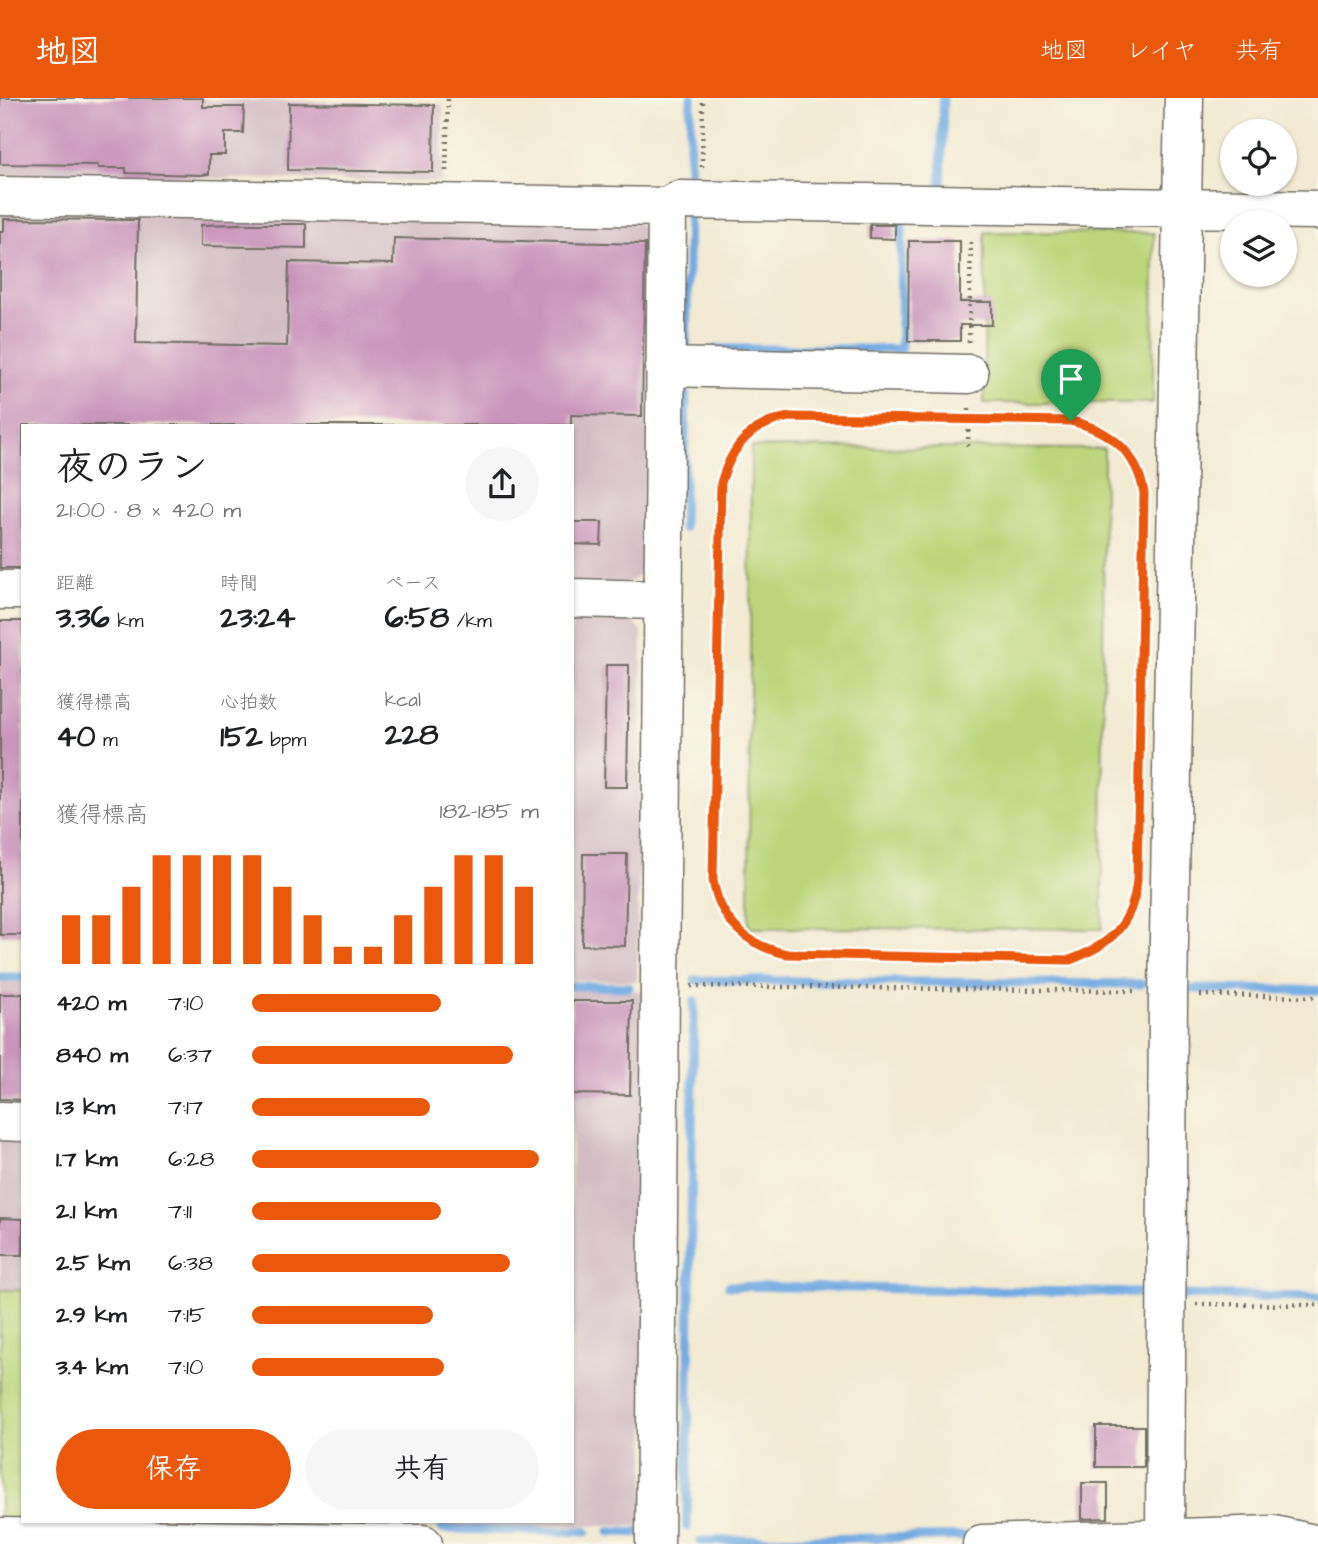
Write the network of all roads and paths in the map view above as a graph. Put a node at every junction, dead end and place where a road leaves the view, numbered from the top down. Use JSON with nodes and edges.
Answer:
{"nodes":[{"id":1,"x":447,"y":98,"type":"edge"},
{"id":2,"x":703,"y":98,"type":"edge"},
{"id":3,"x":1184,"y":98,"type":"edge"},
{"id":4,"x":0,"y":197,"type":"edge"},
{"id":5,"x":446,"y":203,"type":"junction"},
{"id":6,"x":684,"y":203,"type":"junction"},
{"id":7,"x":1183,"y":208,"type":"junction"},
{"id":8,"x":1318,"y":210,"type":"edge"},
{"id":9,"x":665,"y":368,"type":"junction"},
{"id":10,"x":969,"y":374,"type":"dead end"},
{"id":11,"x":0,"y":590,"type":"edge"},
{"id":12,"x":21,"y":590,"type":"edge"},
{"id":13,"x":574,"y":598,"type":"edge"},
{"id":14,"x":662,"y":600,"type":"junction"},
{"id":15,"x":787,"y":954,"type":"joint"},
{"id":16,"x":687,"y":986,"type":"dead end"},
{"id":17,"x":1168,"y":993,"type":"junction"},
{"id":18,"x":1318,"y":997,"type":"edge"},
{"id":19,"x":0,"y":1121,"type":"edge"},
{"id":20,"x":21,"y":1122,"type":"edge"},
{"id":21,"x":1166,"y":1303,"type":"junction"},
{"id":22,"x":1318,"y":1305,"type":"edge"},
{"id":23,"x":422,"y":1523,"type":"edge"},
{"id":24,"x":1165,"y":1536,"type":"junction"},
{"id":25,"x":0,"y":1537,"type":"edge"},
{"id":26,"x":1274,"y":1539,"type":"edge"},
{"id":27,"x":422,"y":1544,"type":"edge"},
{"id":28,"x":655,"y":1544,"type":"edge"},
{"id":29,"x":982,"y":1544,"type":"edge"},
{"id":30,"x":1314,"y":1544,"type":"edge"}],
"edges":[{"from":1,"to":5,"type":"path"},
{"from":2,"to":6,"type":"path"},
{"from":3,"to":7,"type":"street"},
{"from":4,"to":5,"type":"street"},
{"from":5,"to":6,"type":"street"},
{"from":6,"to":7,"type":"street"},
{"from":6,"to":9,"type":"street"},
{"from":7,"to":8,"type":"street"},
{"from":7,"to":17,"type":"street"},
{"from":9,"to":10,"type":"street"},
{"from":9,"to":14,"type":"street"},
{"from":11,"to":12,"type":"street"},
{"from":13,"to":14,"type":"street"},
{"from":14,"to":28,"type":"street"},
{"from":15,"to":15,"type":"path"},
{"from":16,"to":17,"type":"path"},
{"from":17,"to":18,"type":"path"},
{"from":17,"to":21,"type":"street"},
{"from":19,"to":20,"type":"street"},
{"from":21,"to":22,"type":"path"},
{"from":21,"to":24,"type":"street"},
{"from":23,"to":27,"type":"street"},
{"from":24,"to":26,"type":"street"},
{"from":24,"to":29,"type":"street"},
{"from":25,"to":27,"type":"street"},
{"from":26,"to":30,"type":"street"}]}
